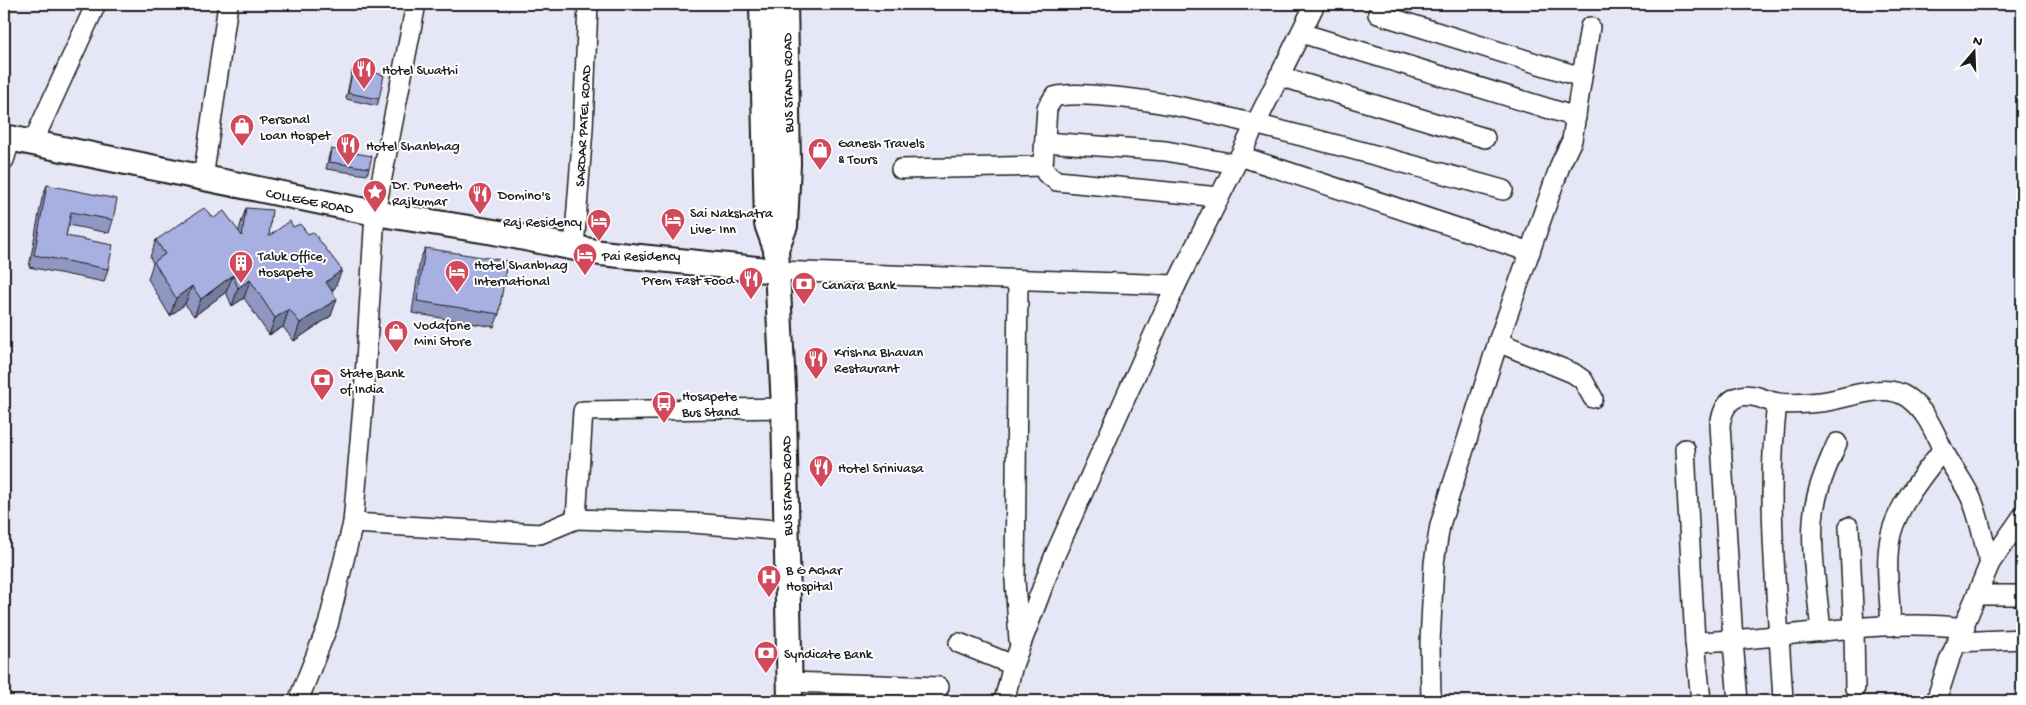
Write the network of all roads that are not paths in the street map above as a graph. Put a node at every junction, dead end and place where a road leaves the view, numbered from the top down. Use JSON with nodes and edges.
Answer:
{"nodes":[{"id":1,"x":96,"y":4,"type":"edge"},
{"id":2,"x":228,"y":4,"type":"edge"},
{"id":3,"x":416,"y":4,"type":"edge"},
{"id":4,"x":588,"y":4,"type":"edge"},
{"id":5,"x":762,"y":4,"type":"edge"},
{"id":6,"x":785,"y":4,"type":"edge"},
{"id":7,"x":1315,"y":4,"type":"edge"},
{"id":8,"x":1378,"y":14,"type":"dead end"},
{"id":9,"x":1590,"y":26,"type":"dead end"},
{"id":10,"x":1301,"y":33,"type":"junction"},
{"id":11,"x":1279,"y":76,"type":"junction"},
{"id":12,"x":1581,"y":77,"type":"junction"},
{"id":13,"x":1576,"y":117,"type":"junction"},
{"id":14,"x":1255,"y":124,"type":"junction"},
{"id":15,"x":1485,"y":138,"type":"dead end"},
{"id":16,"x":1045,"y":142,"type":"junction"},
{"id":17,"x":13,"y":144,"type":"edge"},
{"id":18,"x":1238,"y":160,"type":"junction"},
{"id":19,"x":1043,"y":166,"type":"junction"},
{"id":20,"x":901,"y":169,"type":"dead end"},
{"id":21,"x":203,"y":179,"type":"junction"},
{"id":22,"x":1504,"y":190,"type":"dead end"},
{"id":23,"x":1219,"y":197,"type":"junction"},
{"id":24,"x":375,"y":213,"type":"junction"},
{"id":25,"x":574,"y":248,"type":"junction"},
{"id":26,"x":1530,"y":252,"type":"junction"},
{"id":27,"x":776,"y":260,"type":"junction"},
{"id":28,"x":1018,"y":280,"type":"junction"},
{"id":29,"x":1176,"y":285,"type":"junction"},
{"id":30,"x":1498,"y":342,"type":"junction"},
{"id":31,"x":1592,"y":398,"type":"dead end"},
{"id":32,"x":1777,"y":403,"type":"junction"},
{"id":33,"x":784,"y":408,"type":"junction"},
{"id":34,"x":1837,"y":443,"type":"dead end"},
{"id":35,"x":1685,"y":449,"type":"dead end"},
{"id":36,"x":1942,"y":450,"type":"junction"},
{"id":37,"x":2022,"y":517,"type":"edge"},
{"id":38,"x":576,"y":519,"type":"junction"},
{"id":39,"x":353,"y":523,"type":"junction"},
{"id":40,"x":1848,"y":527,"type":"dead end"},
{"id":41,"x":787,"y":530,"type":"junction"},
{"id":42,"x":1990,"y":563,"type":"junction"},
{"id":43,"x":1015,"y":580,"type":"junction"},
{"id":44,"x":1040,"y":595,"type":"junction"},
{"id":45,"x":1978,"y":595,"type":"junction"},
{"id":46,"x":2022,"y":595,"type":"edge"},
{"id":47,"x":1891,"y":626,"type":"junction"},
{"id":48,"x":1854,"y":629,"type":"junction"},
{"id":49,"x":1821,"y":632,"type":"junction"},
{"id":50,"x":1779,"y":634,"type":"junction"},
{"id":51,"x":1961,"y":635,"type":"junction"},
{"id":52,"x":2022,"y":639,"type":"edge"},
{"id":53,"x":1732,"y":641,"type":"junction"},
{"id":54,"x":1695,"y":642,"type":"junction"},
{"id":55,"x":959,"y":643,"type":"dead end"},
{"id":56,"x":1020,"y":647,"type":"junction"},
{"id":57,"x":1013,"y":665,"type":"junction"},
{"id":58,"x":939,"y":687,"type":"dead end"},
{"id":59,"x":1855,"y":688,"type":"dead end"},
{"id":60,"x":789,"y":692,"type":"edge"},
{"id":61,"x":298,"y":701,"type":"edge"},
{"id":62,"x":1004,"y":701,"type":"edge"},
{"id":63,"x":1431,"y":701,"type":"edge"},
{"id":64,"x":1701,"y":701,"type":"edge"},
{"id":65,"x":1738,"y":701,"type":"edge"},
{"id":66,"x":1783,"y":701,"type":"edge"},
{"id":67,"x":1936,"y":701,"type":"edge"}],
"edges":[{"from":1,"to":17,"type":"street"},
{"from":2,"to":21,"type":"street"},
{"from":3,"to":24,"type":"street"},
{"from":4,"to":25,"type":"street","name":"SARDAR PATEL ROAD"},
{"from":5,"to":27,"type":"main road","name":"BUS STAND ROAD"},
{"from":6,"to":27,"type":"main road","name":"BUS STAND ROAD"},
{"from":7,"to":10,"type":"street"},
{"from":8,"to":12,"type":"street"},
{"from":9,"to":12,"type":"street"},
{"from":10,"to":11,"type":"street"},
{"from":10,"to":13,"type":"street"},
{"from":11,"to":14,"type":"street"},
{"from":11,"to":15,"type":"street"},
{"from":12,"to":13,"type":"street"},
{"from":13,"to":26,"type":"street"},
{"from":14,"to":16,"type":"street"},
{"from":14,"to":18,"type":"street"},
{"from":14,"to":22,"type":"street"},
{"from":16,"to":18,"type":"street"},
{"from":16,"to":19,"type":"street"},
{"from":17,"to":21,"type":"main road","name":"COLLEGE ROAD"},
{"from":18,"to":23,"type":"street"},
{"from":18,"to":26,"type":"street"},
{"from":19,"to":20,"type":"street"},
{"from":19,"to":23,"type":"street"},
{"from":21,"to":24,"type":"main road","name":"COLLEGE ROAD"},
{"from":23,"to":29,"type":"street"},
{"from":24,"to":25,"type":"main road","name":"COLLEGE ROAD"},
{"from":24,"to":39,"type":"street"},
{"from":25,"to":27,"type":"main road","name":"COLLEGE ROAD"},
{"from":26,"to":30,"type":"street"},
{"from":27,"to":28,"type":"street"},
{"from":27,"to":33,"type":"main road","name":"BUS STAND ROAD"},
{"from":28,"to":29,"type":"street"},
{"from":28,"to":43,"type":"street"},
{"from":29,"to":44,"type":"street"},
{"from":30,"to":31,"type":"street"},
{"from":30,"to":63,"type":"street"},
{"from":32,"to":36,"type":"street"},
{"from":32,"to":50,"type":"street"},
{"from":32,"to":53,"type":"street"},
{"from":33,"to":38,"type":"street"},
{"from":33,"to":41,"type":"main road","name":"BUS STAND ROAD"},
{"from":34,"to":49,"type":"street"},
{"from":35,"to":54,"type":"street"},
{"from":36,"to":42,"type":"street"},
{"from":36,"to":47,"type":"street"},
{"from":37,"to":42,"type":"street"},
{"from":38,"to":39,"type":"street"},
{"from":38,"to":41,"type":"street"},
{"from":39,"to":61,"type":"street"},
{"from":40,"to":48,"type":"street"},
{"from":41,"to":60,"type":"main road","name":"BUS STAND ROAD"},
{"from":42,"to":45,"type":"street"},
{"from":43,"to":44,"type":"street"},
{"from":43,"to":56,"type":"street"},
{"from":44,"to":56,"type":"street"},
{"from":45,"to":46,"type":"street"},
{"from":45,"to":51,"type":"street"},
{"from":47,"to":48,"type":"street"},
{"from":47,"to":51,"type":"street"},
{"from":48,"to":49,"type":"street"},
{"from":48,"to":59,"type":"street"},
{"from":49,"to":50,"type":"street"},
{"from":50,"to":53,"type":"street"},
{"from":50,"to":66,"type":"street"},
{"from":51,"to":52,"type":"street"},
{"from":51,"to":67,"type":"street"},
{"from":53,"to":54,"type":"street"},
{"from":53,"to":65,"type":"street"},
{"from":54,"to":64,"type":"street"},
{"from":55,"to":57,"type":"street"},
{"from":56,"to":57,"type":"street"},
{"from":57,"to":62,"type":"street"},
{"from":58,"to":60,"type":"street"}]}
